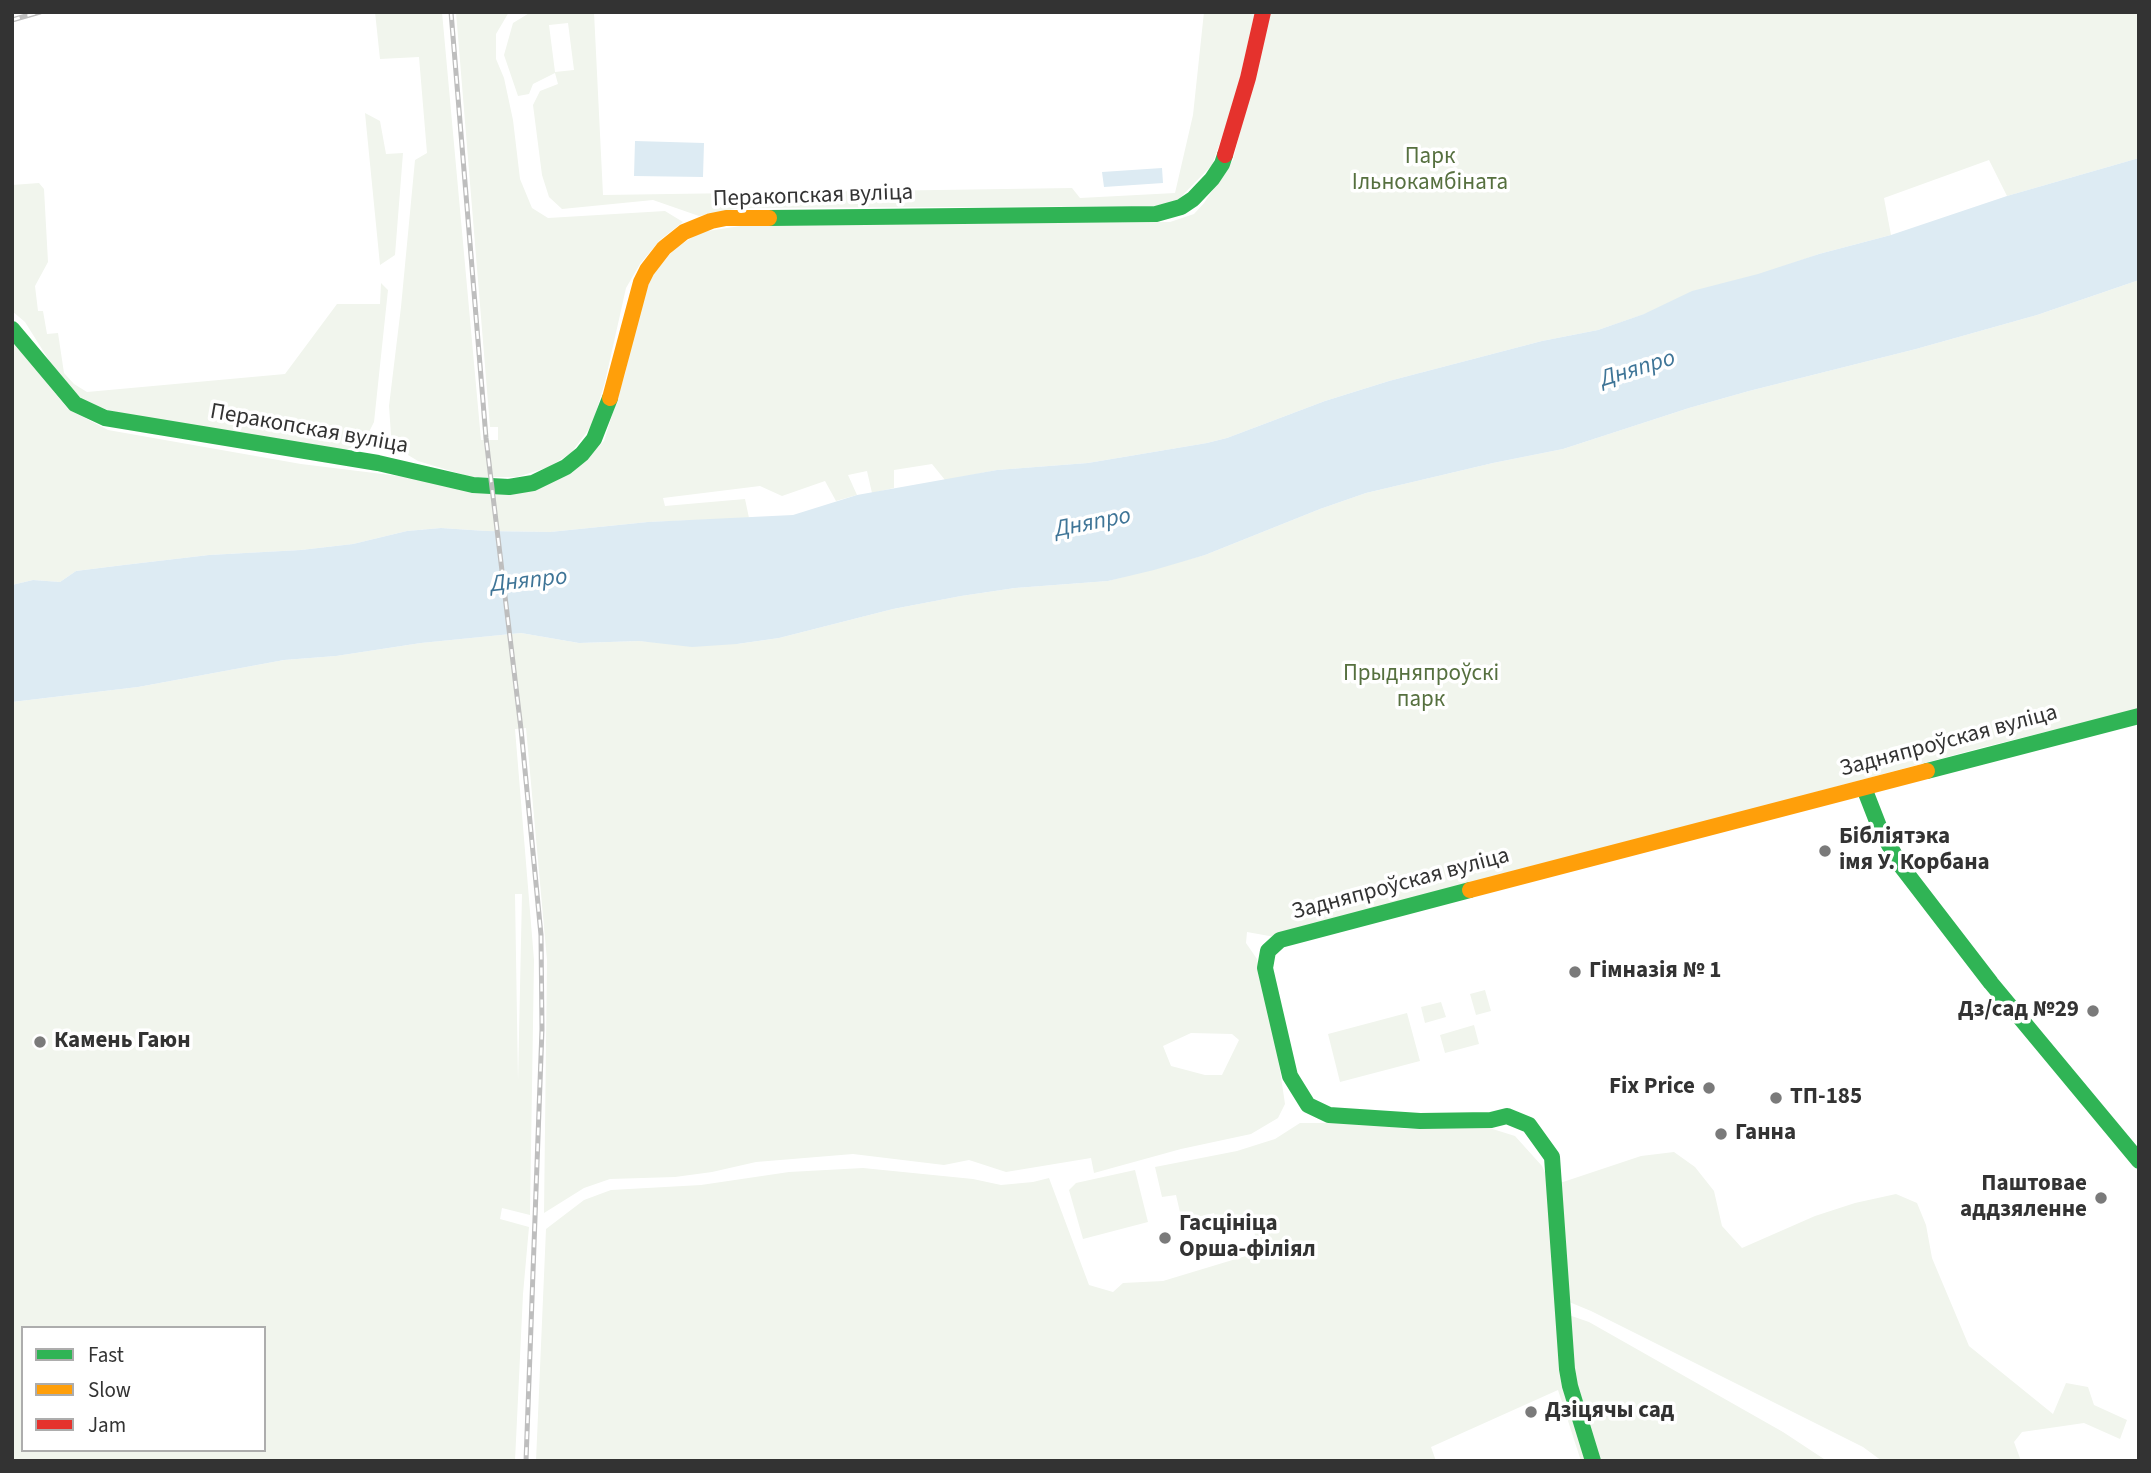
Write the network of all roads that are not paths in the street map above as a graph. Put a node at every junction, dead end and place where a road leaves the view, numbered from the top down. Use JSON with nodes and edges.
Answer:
{"nodes":[{"id":1,"x":1263,"y":12,"type":"edge"},
{"id":2,"x":12,"y":329,"type":"edge"},
{"id":3,"x":2139,"y":716,"type":"edge"},
{"id":4,"x":1864,"y":788,"type":"junction"},
{"id":5,"x":2139,"y":1161,"type":"edge"},
{"id":6,"x":1593,"y":1461,"type":"edge"}],
"edges":[{"from":1,"to":2,"type":"street","name":"Перакопская вуліца"},
{"from":3,"to":4,"type":"street","name":"Задняпроўская вуліца"},
{"from":4,"to":5,"type":"street"},
{"from":4,"to":6,"type":"street","name":"Задняпроўская вуліца"}]}
